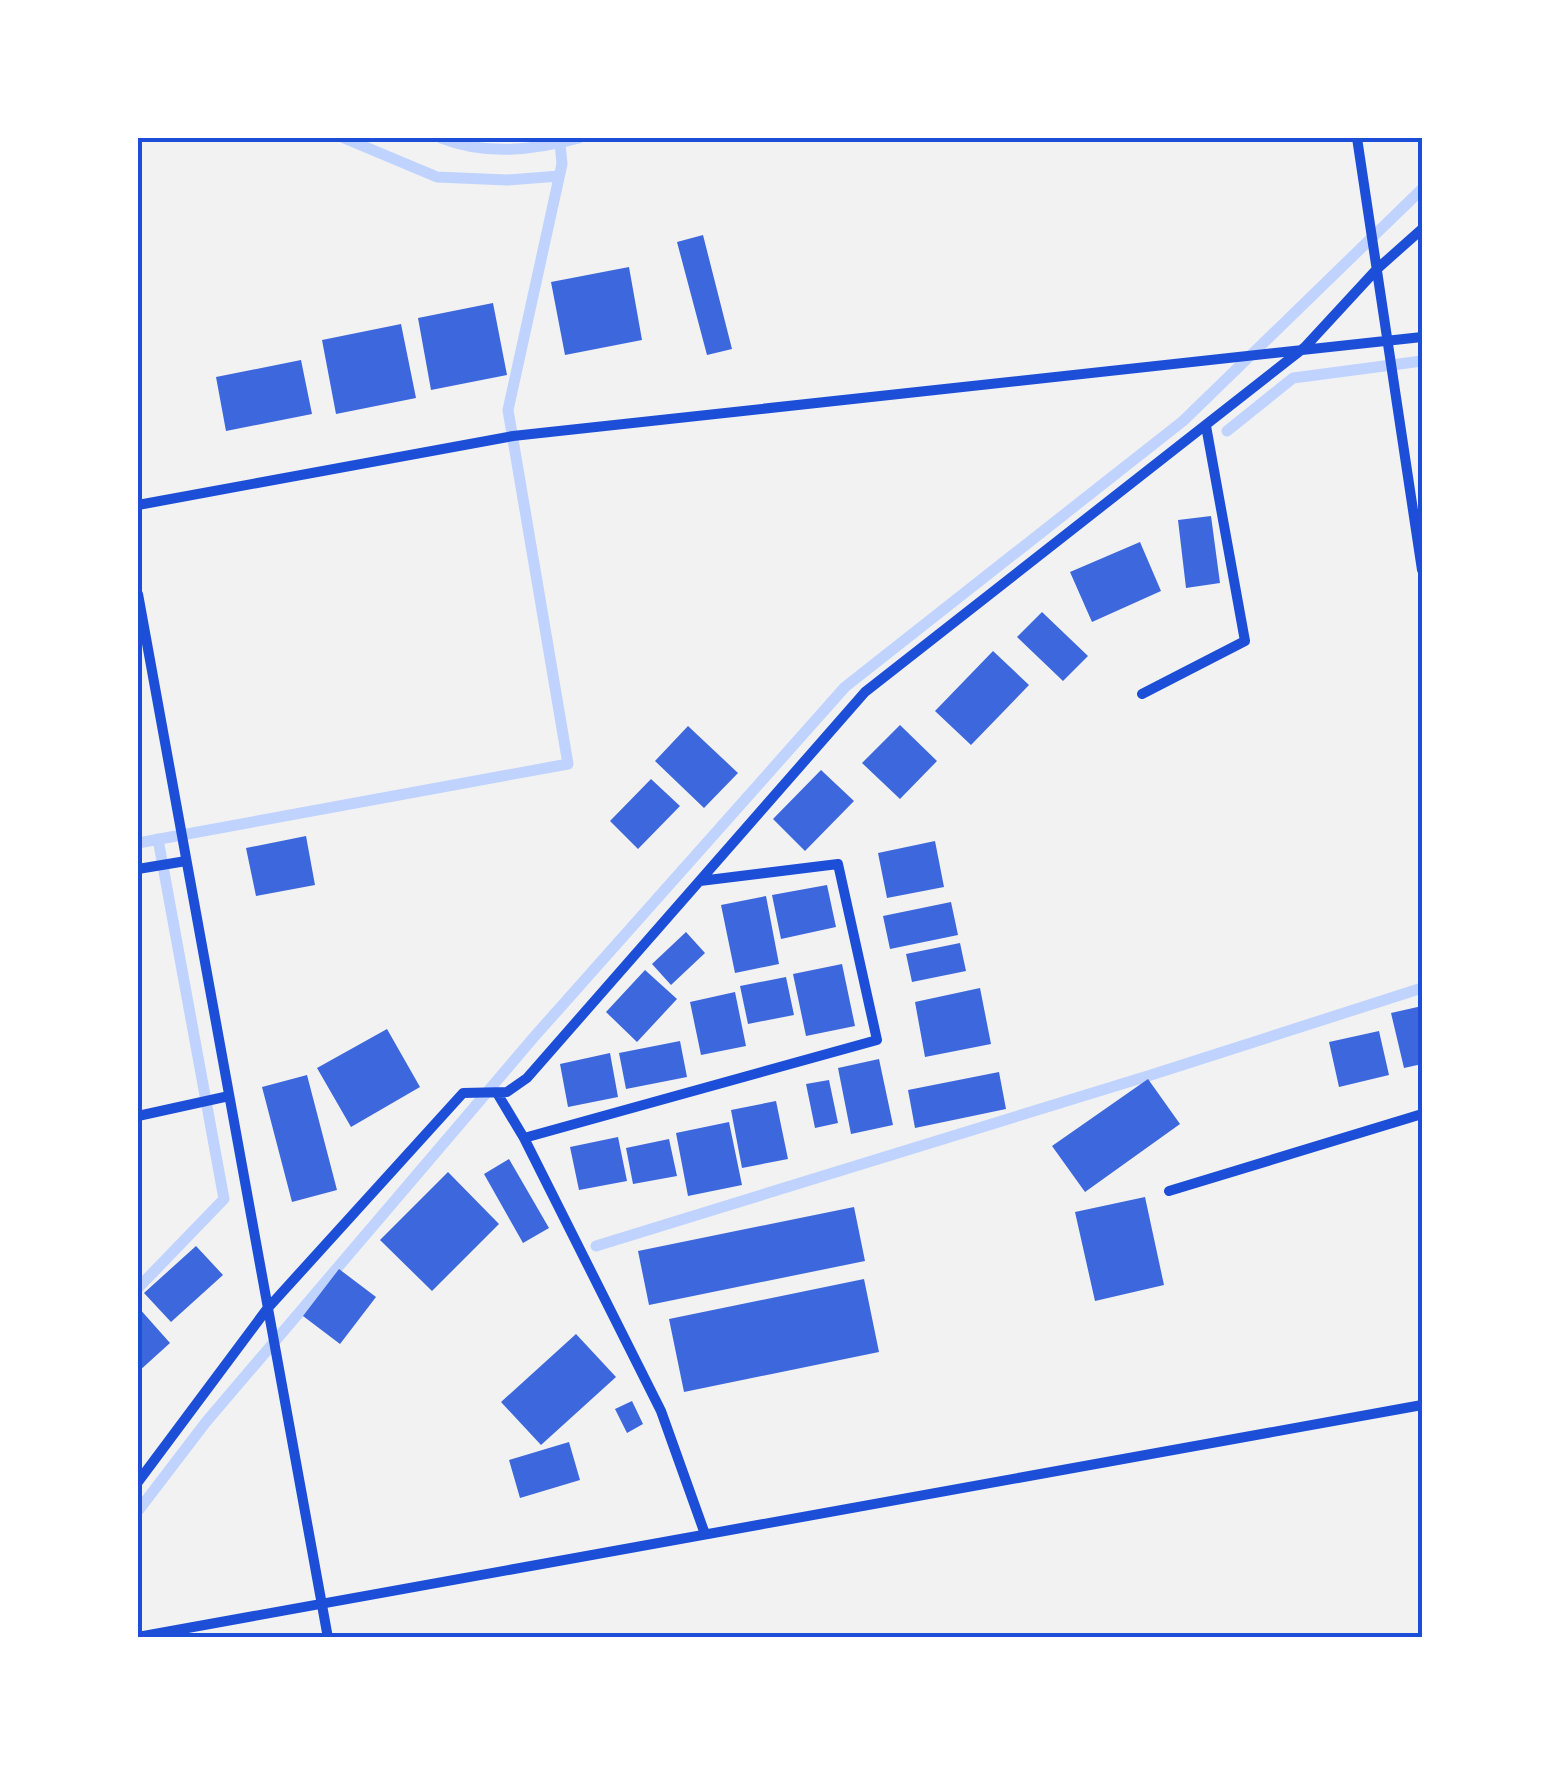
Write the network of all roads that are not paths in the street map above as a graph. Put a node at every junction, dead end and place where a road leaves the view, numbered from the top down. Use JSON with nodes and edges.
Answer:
{"nodes":[{"id":1,"x":1357,"y":138,"type":"edge"},
{"id":2,"x":1422,"y":229,"type":"edge"},
{"id":3,"x":1377,"y":269,"type":"junction"},
{"id":4,"x":1422,"y":337,"type":"edge"},
{"id":5,"x":1388,"y":340,"type":"junction"},
{"id":6,"x":1306,"y":348,"type":"junction"},
{"id":7,"x":1206,"y":426,"type":"junction"},
{"id":8,"x":138,"y":505,"type":"edge"},
{"id":9,"x":1422,"y":570,"type":"edge"},
{"id":10,"x":138,"y":594,"type":"edge"},
{"id":11,"x":1142,"y":694,"type":"dead end"},
{"id":12,"x":186,"y":861,"type":"junction"},
{"id":13,"x":138,"y":869,"type":"edge"},
{"id":14,"x":699,"y":882,"type":"junction"},
{"id":15,"x":497,"y":1094,"type":"junction"},
{"id":16,"x":229,"y":1096,"type":"junction"},
{"id":17,"x":1422,"y":1114,"type":"edge"},
{"id":18,"x":138,"y":1116,"type":"edge"},
{"id":19,"x":524,"y":1138,"type":"junction"},
{"id":20,"x":1169,"y":1191,"type":"dead end"},
{"id":21,"x":268,"y":1309,"type":"junction"},
{"id":22,"x":1422,"y":1405,"type":"edge"},
{"id":23,"x":138,"y":1482,"type":"edge"},
{"id":24,"x":705,"y":1534,"type":"junction"},
{"id":25,"x":322,"y":1604,"type":"junction"},
{"id":26,"x":138,"y":1637,"type":"edge"},
{"id":27,"x":328,"y":1638,"type":"edge"}],
"edges":[{"from":1,"to":3,"type":"street"},
{"from":2,"to":3,"type":"street"},
{"from":3,"to":5,"type":"street"},
{"from":3,"to":6,"type":"street"},
{"from":4,"to":5,"type":"street"},
{"from":5,"to":6,"type":"street"},
{"from":5,"to":9,"type":"street"},
{"from":6,"to":7,"type":"street"},
{"from":6,"to":8,"type":"street"},
{"from":7,"to":11,"type":"street"},
{"from":7,"to":14,"type":"street"},
{"from":10,"to":12,"type":"street"},
{"from":12,"to":13,"type":"street"},
{"from":12,"to":16,"type":"street"},
{"from":14,"to":15,"type":"street"},
{"from":14,"to":19,"type":"street"},
{"from":15,"to":19,"type":"street"},
{"from":15,"to":21,"type":"street"},
{"from":16,"to":18,"type":"street"},
{"from":16,"to":21,"type":"street"},
{"from":17,"to":20,"type":"street"},
{"from":19,"to":24,"type":"street"},
{"from":21,"to":23,"type":"street"},
{"from":21,"to":25,"type":"street"},
{"from":22,"to":24,"type":"street"},
{"from":24,"to":25,"type":"street"},
{"from":25,"to":26,"type":"street"},
{"from":25,"to":27,"type":"street"}]}
